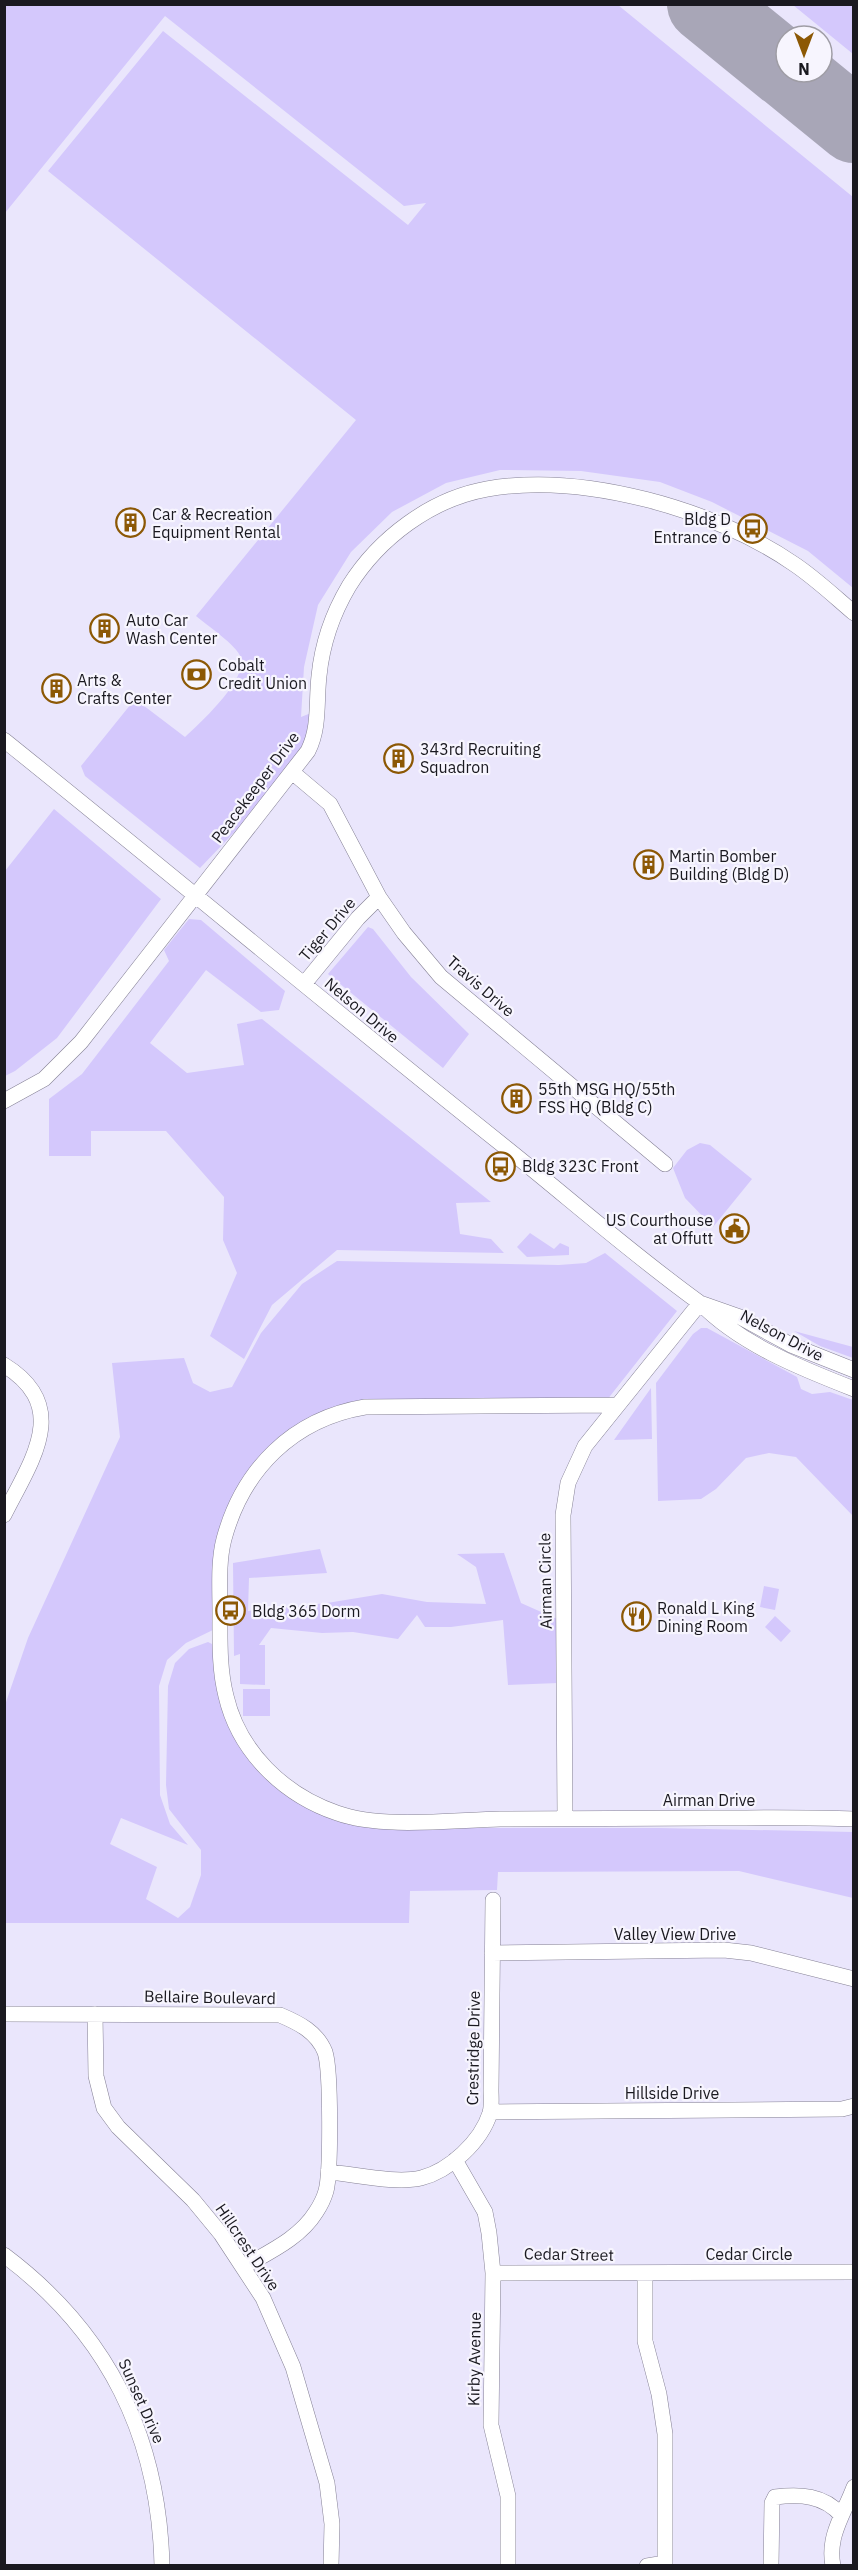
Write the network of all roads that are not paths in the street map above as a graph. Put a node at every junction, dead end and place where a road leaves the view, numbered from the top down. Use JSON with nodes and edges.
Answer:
{"nodes":[{"id":1,"x":854,"y":613,"type":"edge"},
{"id":2,"x":4,"y":740,"type":"edge"},
{"id":3,"x":292,"y":772,"type":"junction"},
{"id":4,"x":196,"y":894,"type":"junction"},
{"id":5,"x":379,"y":897,"type":"junction"},
{"id":6,"x":304,"y":984,"type":"junction"},
{"id":7,"x":4,"y":1101,"type":"edge"},
{"id":8,"x":665,"y":1164,"type":"dead end"},
{"id":9,"x":700,"y":1303,"type":"junction"},
{"id":10,"x":4,"y":1365,"type":"edge"},
{"id":11,"x":854,"y":1370,"type":"edge"},
{"id":12,"x":854,"y":1389,"type":"edge"},
{"id":13,"x":617,"y":1405,"type":"junction"},
{"id":14,"x":4,"y":1515,"type":"edge"},
{"id":15,"x":565,"y":1818,"type":"junction"},
{"id":16,"x":854,"y":1820,"type":"edge"},
{"id":17,"x":493,"y":1900,"type":"dead end"},
{"id":18,"x":492,"y":1953,"type":"junction"},
{"id":19,"x":854,"y":1979,"type":"edge"},
{"id":20,"x":4,"y":2014,"type":"edge"},
{"id":21,"x":95,"y":2014,"type":"junction"},
{"id":22,"x":854,"y":2106,"type":"edge"},
{"id":23,"x":490,"y":2112,"type":"junction"},
{"id":24,"x":455,"y":2160,"type":"junction"},
{"id":25,"x":328,"y":2172,"type":"junction"},
{"id":26,"x":4,"y":2255,"type":"edge"},
{"id":27,"x":243,"y":2267,"type":"junction"},
{"id":28,"x":854,"y":2272,"type":"edge"},
{"id":29,"x":493,"y":2273,"type":"junction"},
{"id":30,"x":645,"y":2274,"type":"junction"},
{"id":31,"x":854,"y":2487,"type":"edge"},
{"id":32,"x":841,"y":2515,"type":"junction"},
{"id":33,"x":665,"y":2564,"type":"edge"},
{"id":34,"x":162,"y":2565,"type":"edge"},
{"id":35,"x":331,"y":2565,"type":"edge"},
{"id":36,"x":508,"y":2565,"type":"edge"},
{"id":37,"x":647,"y":2565,"type":"edge"},
{"id":38,"x":771,"y":2565,"type":"edge"},
{"id":39,"x":833,"y":2565,"type":"edge"}],
"edges":[{"from":1,"to":3,"type":"street","name":"Peacekeeper Drive"},
{"from":2,"to":4,"type":"street","name":"Nelson Drive"},
{"from":3,"to":4,"type":"street","name":"Peacekeeper Drive"},
{"from":3,"to":5,"type":"street","name":"Travis Drive"},
{"from":4,"to":6,"type":"street","name":"Nelson Drive"},
{"from":4,"to":7,"type":"street"},
{"from":5,"to":6,"type":"street","name":"Tiger Drive"},
{"from":5,"to":8,"type":"street","name":"Travis Drive"},
{"from":6,"to":9,"type":"street","name":"Nelson Drive"},
{"from":9,"to":11,"type":"street","name":"Nelson Drive"},
{"from":9,"to":12,"type":"street","name":"Nelson Drive"},
{"from":9,"to":13,"type":"street"},
{"from":10,"to":14,"type":"street"},
{"from":13,"to":15,"type":"street","name":"Airman Circle"},
{"from":13,"to":15,"type":"street"},
{"from":15,"to":16,"type":"street","name":"Airman Drive"},
{"from":17,"to":18,"type":"street","name":"Crestridge Drive"},
{"from":18,"to":19,"type":"street","name":"Valley View Drive"},
{"from":18,"to":23,"type":"street","name":"Crestridge Drive"},
{"from":20,"to":21,"type":"street","name":"Bellaire Boulevard"},
{"from":21,"to":25,"type":"street","name":"Bellaire Boulevard"},
{"from":21,"to":27,"type":"street","name":"Hillcrest Drive"},
{"from":22,"to":23,"type":"street","name":"Hillside Drive"},
{"from":23,"to":24,"type":"street","name":"Crestridge Drive"},
{"from":24,"to":25,"type":"street","name":"Crestridge Drive"},
{"from":24,"to":29,"type":"street","name":"Kirby Avenue"},
{"from":25,"to":27,"type":"street","name":"Bellaire Boulevard"},
{"from":26,"to":34,"type":"street","name":"Sunset Drive"},
{"from":27,"to":35,"type":"street","name":"Hillcrest Drive"},
{"from":28,"to":30,"type":"street","name":"Cedar Circle"},
{"from":29,"to":30,"type":"street","name":"Cedar Street"},
{"from":29,"to":36,"type":"street","name":"Kirby Avenue"},
{"from":30,"to":33,"type":"street"},
{"from":31,"to":32,"type":"street"},
{"from":32,"to":38,"type":"street"},
{"from":32,"to":39,"type":"street"},
{"from":33,"to":37,"type":"street"}]}
